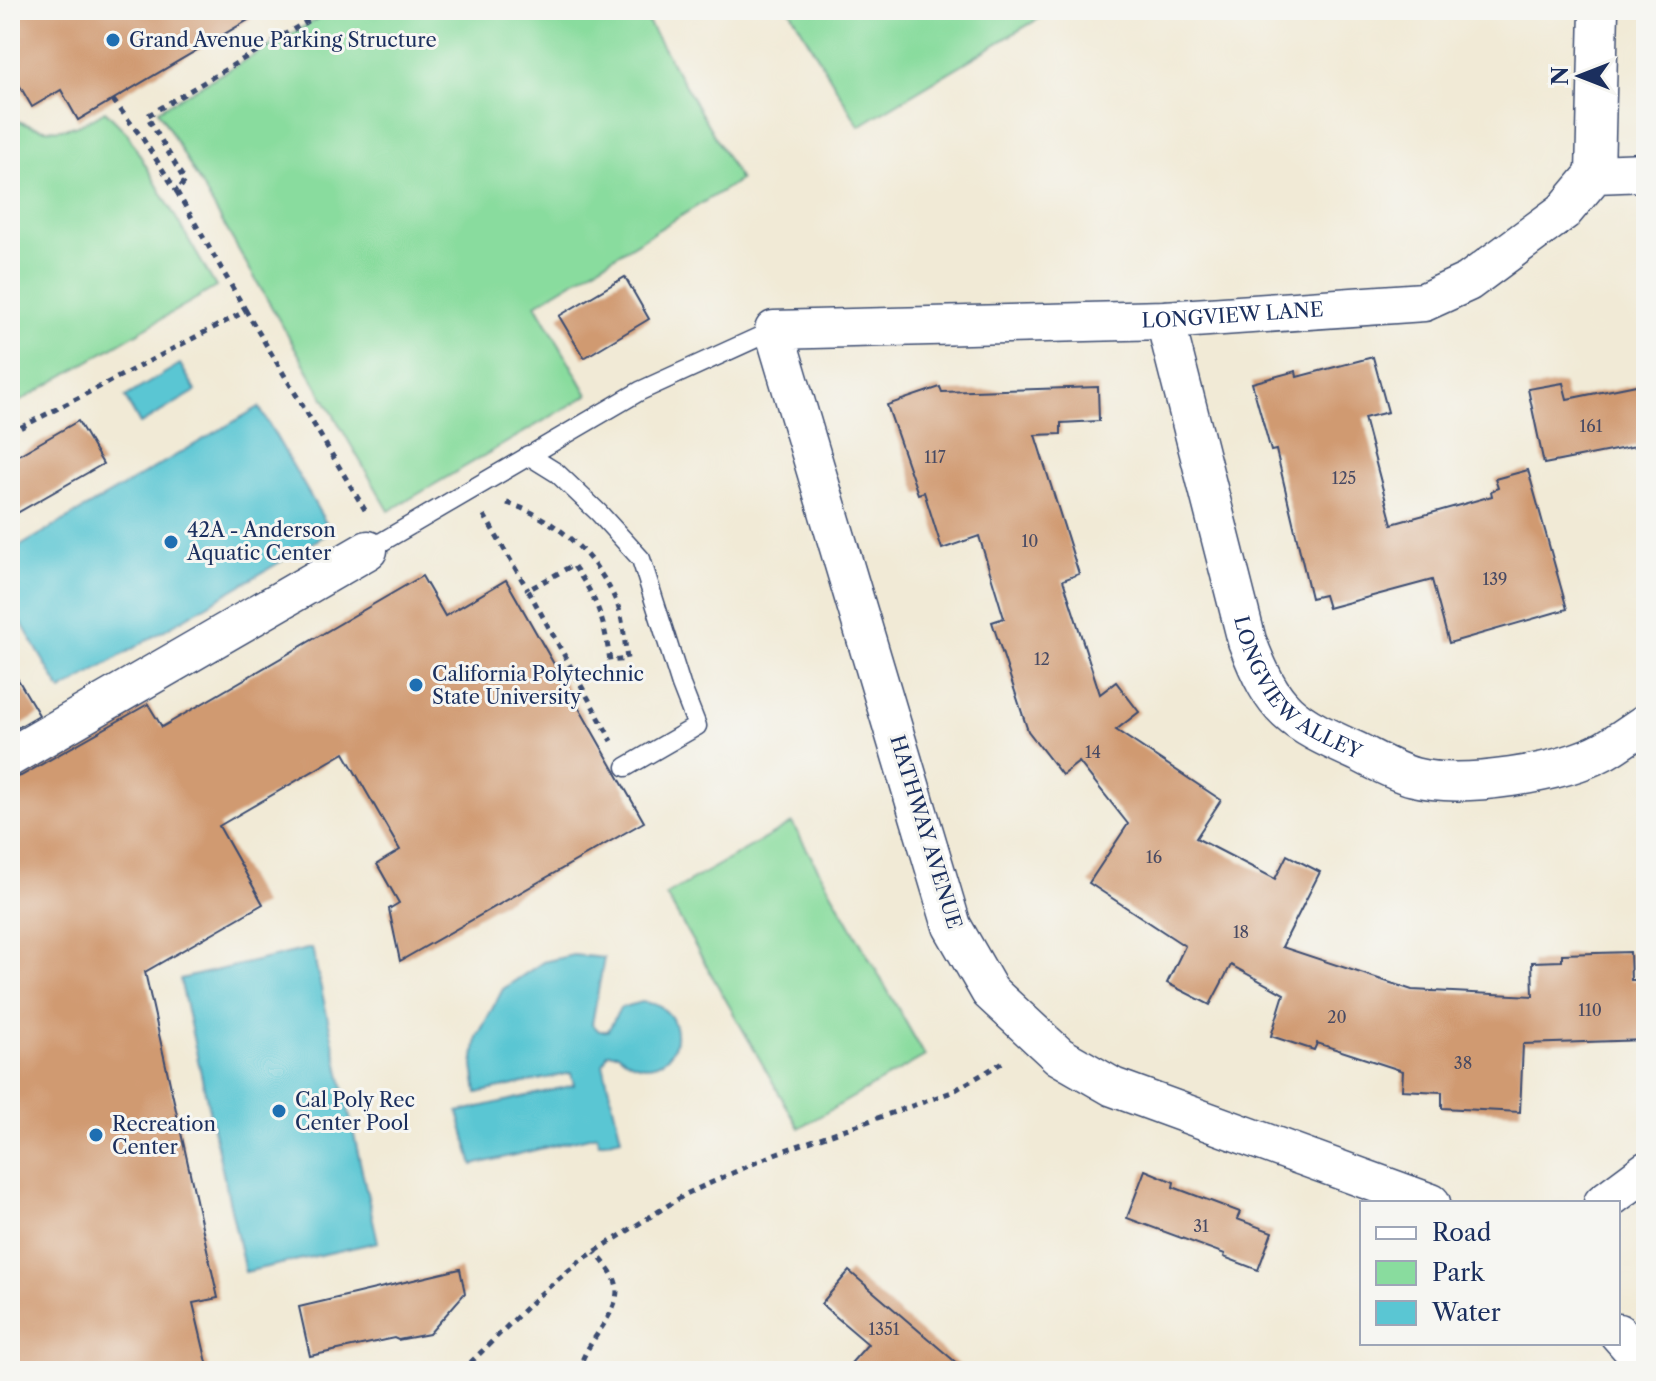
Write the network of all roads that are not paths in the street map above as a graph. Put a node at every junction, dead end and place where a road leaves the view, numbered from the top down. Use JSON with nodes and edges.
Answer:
{"nodes":[{"id":1,"x":1599,"y":10,"type":"edge"},
{"id":2,"x":1646,"y":172,"type":"edge"},
{"id":3,"x":1595,"y":174,"type":"junction"},
{"id":4,"x":1165,"y":320,"type":"junction"},
{"id":5,"x":774,"y":330,"type":"junction"},
{"id":6,"x":528,"y":455,"type":"junction"},
{"id":7,"x":376,"y":546,"type":"joint"},
{"id":8,"x":1646,"y":723,"type":"edge"},
{"id":9,"x":10,"y":757,"type":"edge"},
{"id":10,"x":626,"y":767,"type":"road end"},
{"id":11,"x":1646,"y":1171,"type":"edge"},
{"id":12,"x":1426,"y":1201,"type":"edge"},
{"id":13,"x":1606,"y":1201,"type":"edge"},
{"id":14,"x":1620,"y":1335,"type":"edge"},
{"id":15,"x":1646,"y":1365,"type":"edge"}],
"edges":[{"from":1,"to":3,"type":"street"},
{"from":2,"to":3,"type":"street"},
{"from":3,"to":4,"type":"street","name":"LONGVIEW LANE"},
{"from":4,"to":5,"type":"street","name":"LONGVIEW LANE"},
{"from":4,"to":8,"type":"street","name":"LONGVIEW ALLEY"},
{"from":5,"to":6,"type":"lane"},
{"from":5,"to":12,"type":"street","name":"HATHWAY AVENUE"},
{"from":6,"to":7,"type":"lane"},
{"from":6,"to":10,"type":"lane"},
{"from":7,"to":9,"type":"street"},
{"from":11,"to":13,"type":"street"},
{"from":14,"to":15,"type":"street"}]}
